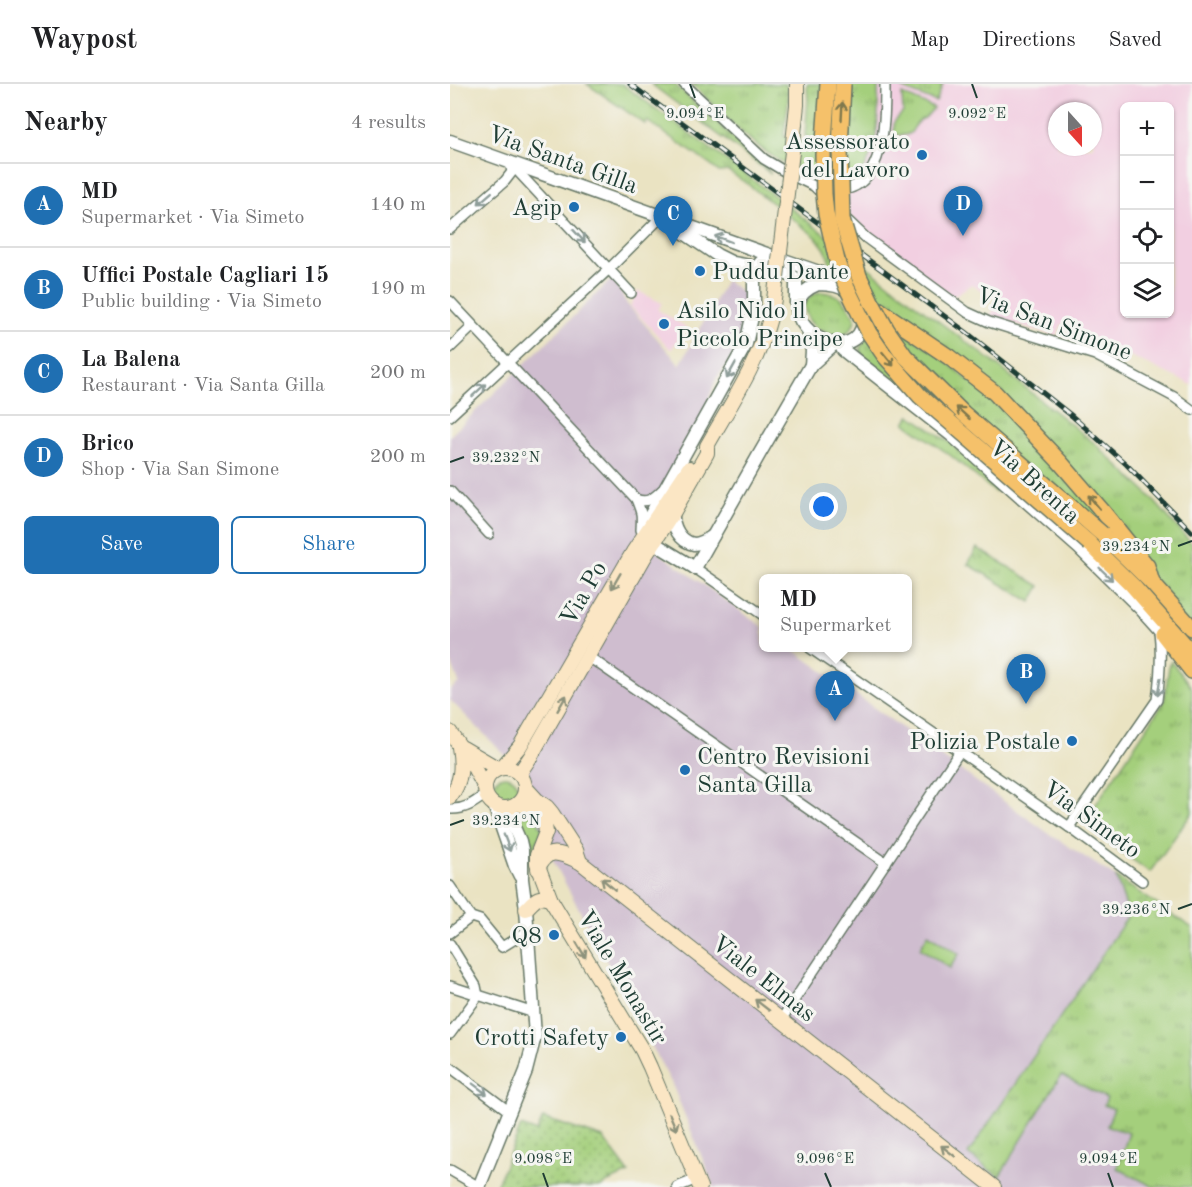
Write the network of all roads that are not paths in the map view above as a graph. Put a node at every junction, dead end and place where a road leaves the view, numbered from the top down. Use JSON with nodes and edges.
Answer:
{"nodes":[{"id":1,"x":684,"y":84,"type":"edge"},
{"id":2,"x":796,"y":84,"type":"edge"},
{"id":3,"x":828,"y":84,"type":"edge"},
{"id":4,"x":843,"y":84,"type":"edge"},
{"id":5,"x":885,"y":84,"type":"edge"},
{"id":6,"x":450,"y":141,"type":"edge"},
{"id":7,"x":510,"y":163,"type":"junction"},
{"id":8,"x":814,"y":186,"type":"junction"},
{"id":9,"x":661,"y":217,"type":"junction"},
{"id":10,"x":450,"y":229,"type":"edge"},
{"id":11,"x":778,"y":258,"type":"junction"},
{"id":12,"x":726,"y":260,"type":"junction"},
{"id":13,"x":757,"y":267,"type":"junction"},
{"id":14,"x":609,"y":269,"type":"junction"},
{"id":15,"x":841,"y":287,"type":"junction"},
{"id":16,"x":631,"y":293,"type":"dead end"},
{"id":17,"x":755,"y":296,"type":"junction"},
{"id":18,"x":855,"y":298,"type":"junction"},
{"id":19,"x":450,"y":302,"type":"edge"},
{"id":20,"x":796,"y":306,"type":"junction"},
{"id":21,"x":473,"y":327,"type":"junction"},
{"id":22,"x":808,"y":330,"type":"junction"},
{"id":23,"x":836,"y":344,"type":"junction"},
{"id":24,"x":450,"y":348,"type":"edge"},
{"id":25,"x":507,"y":363,"type":"junction"},
{"id":26,"x":811,"y":365,"type":"junction"},
{"id":27,"x":1192,"y":410,"type":"edge"},
{"id":28,"x":450,"y":416,"type":"edge"},
{"id":29,"x":707,"y":446,"type":"junction"},
{"id":30,"x":664,"y":489,"type":"junction"},
{"id":31,"x":450,"y":491,"type":"edge"},
{"id":32,"x":636,"y":499,"type":"junction"},
{"id":33,"x":673,"y":513,"type":"junction"},
{"id":34,"x":641,"y":533,"type":"junction"},
{"id":35,"x":489,"y":534,"type":"dead end"},
{"id":36,"x":714,"y":535,"type":"junction"},
{"id":37,"x":682,"y":536,"type":"junction"},
{"id":38,"x":654,"y":543,"type":"junction"},
{"id":39,"x":634,"y":550,"type":"junction"},
{"id":40,"x":695,"y":568,"type":"junction"},
{"id":41,"x":1152,"y":583,"type":"junction"},
{"id":42,"x":759,"y":612,"type":"edge"},
{"id":43,"x":1192,"y":628,"type":"edge"},
{"id":44,"x":1159,"y":629,"type":"junction"},
{"id":45,"x":816,"y":652,"type":"edge"},
{"id":46,"x":1192,"y":653,"type":"edge"},
{"id":47,"x":589,"y":657,"type":"junction"},
{"id":48,"x":1192,"y":671,"type":"edge"},
{"id":49,"x":450,"y":732,"type":"edge"},
{"id":50,"x":459,"y":745,"type":"junction"},
{"id":51,"x":960,"y":751,"type":"junction"},
{"id":52,"x":500,"y":767,"type":"junction"},
{"id":53,"x":522,"y":780,"type":"junction"},
{"id":54,"x":488,"y":795,"type":"junction"},
{"id":55,"x":450,"y":797,"type":"edge"},
{"id":56,"x":514,"y":806,"type":"junction"},
{"id":57,"x":450,"y":809,"type":"edge"},
{"id":58,"x":1069,"y":827,"type":"junction"},
{"id":59,"x":580,"y":862,"type":"junction"},
{"id":60,"x":886,"y":863,"type":"junction"},
{"id":61,"x":538,"y":869,"type":"junction"},
{"id":62,"x":522,"y":879,"type":"junction"},
{"id":63,"x":1142,"y":881,"type":"dead end"},
{"id":64,"x":450,"y":886,"type":"edge"},
{"id":65,"x":551,"y":900,"type":"junction"},
{"id":66,"x":526,"y":909,"type":"junction"},
{"id":67,"x":471,"y":917,"type":"junction"},
{"id":68,"x":528,"y":931,"type":"junction"},
{"id":69,"x":450,"y":933,"type":"edge"},
{"id":70,"x":450,"y":944,"type":"edge"},
{"id":71,"x":450,"y":986,"type":"edge"},
{"id":72,"x":478,"y":996,"type":"junction"},
{"id":73,"x":534,"y":1013,"type":"junction"},
{"id":74,"x":782,"y":1020,"type":"junction"},
{"id":75,"x":450,"y":1034,"type":"edge"},
{"id":76,"x":450,"y":1067,"type":"edge"},
{"id":77,"x":510,"y":1112,"type":"junction"},
{"id":78,"x":450,"y":1170,"type":"edge"},
{"id":79,"x":698,"y":1183,"type":"edge"},
{"id":80,"x":479,"y":1187,"type":"edge"},
{"id":81,"x":677,"y":1187,"type":"edge"},
{"id":82,"x":994,"y":1187,"type":"edge"}],
"edges":[{"from":1,"to":8,"type":"street","name":"Via San Simone"},
{"from":2,"to":29,"type":"main road","name":"Via Po","bridge":true},
{"from":3,"to":46,"type":"highway","one_way":true,"bridge":true},
{"from":41,"to":4,"type":"highway","one_way":true,"bridge":true},
{"from":5,"to":8,"type":"street"},
{"from":6,"to":7,"type":"street","name":"Via Santa Gilla"},
{"from":7,"to":9,"type":"street","name":"Via Santa Gilla"},
{"from":7,"to":10,"type":"street","one_way":true},
{"from":7,"to":14,"type":"street","one_way":true},
{"from":8,"to":27,"type":"street","name":"Via San Simone"},
{"from":11,"to":9,"type":"street","name":"Via Santa Gilla","one_way":true},
{"from":9,"to":12,"type":"street","name":"Via Santa Gilla"},
{"from":9,"to":14,"type":"street"},
{"from":11,"to":13,"type":"street"},
{"from":11,"to":15,"type":"street","name":"Via Santa Gilla"},
{"from":12,"to":13,"type":"street","name":"Via Santa Gilla"},
{"from":12,"to":17,"type":"street"},
{"from":13,"to":17,"type":"street"},
{"from":13,"to":20,"type":"street","name":"Via Santa Gilla"},
{"from":14,"to":16,"type":"street"},
{"from":14,"to":25,"type":"street"},
{"from":15,"to":18,"type":"street"},
{"from":15,"to":20,"type":"street"},
{"from":17,"to":30,"type":"street","one_way":true},
{"from":18,"to":23,"type":"street"},
{"from":41,"to":18,"type":"highway","one_way":true},
{"from":19,"to":21,"type":"street"},
{"from":20,"to":22,"type":"street"},
{"from":21,"to":24,"type":"street"},
{"from":21,"to":25,"type":"street"},
{"from":22,"to":23,"type":"street"},
{"from":22,"to":26,"type":"street"},
{"from":23,"to":26,"type":"street"},
{"from":23,"to":44,"type":"street","name":"Via Brenta","one_way":true},
{"from":28,"to":25,"type":"street","one_way":true},
{"from":25,"to":32,"type":"street"},
{"from":26,"to":36,"type":"street"},
{"from":29,"to":33,"type":"main road","name":"Via Po"},
{"from":29,"to":39,"type":"main road","name":"Via Po"},
{"from":30,"to":32,"type":"street"},
{"from":30,"to":34,"type":"street"},
{"from":31,"to":35,"type":"street"},
{"from":32,"to":34,"type":"street"},
{"from":33,"to":37,"type":"street"},
{"from":33,"to":38,"type":"main road","name":"Via Po"},
{"from":34,"to":39,"type":"street"},
{"from":36,"to":37,"type":"street"},
{"from":36,"to":40,"type":"street"},
{"from":37,"to":40,"type":"street"},
{"from":38,"to":40,"type":"street"},
{"from":38,"to":47,"type":"main road","name":"Via Po"},
{"from":39,"to":52,"type":"main road","name":"Via Po","one_way":true},
{"from":40,"to":42,"type":"street"},
{"from":41,"to":43,"type":"highway"},
{"from":44,"to":48,"type":"highway"},
{"from":44,"to":58,"type":"street","one_way":true},
{"from":45,"to":51,"type":"street","name":"Via Simeto"},
{"from":53,"to":47,"type":"main road","name":"Via Po","one_way":true},
{"from":47,"to":60,"type":"street"},
{"from":49,"to":50,"type":"main road"},
{"from":50,"to":52,"type":"main road"},
{"from":50,"to":54,"type":"main road"},
{"from":50,"to":55,"type":"main road"},
{"from":51,"to":58,"type":"street","name":"Via Simeto"},
{"from":51,"to":60,"type":"street"},
{"from":52,"to":53,"type":"main road"},
{"from":52,"to":54,"type":"main road"},
{"from":53,"to":56,"type":"main road"},
{"from":53,"to":59,"type":"main road","name":"Viale Elmas"},
{"from":54,"to":56,"type":"main road"},
{"from":54,"to":57,"type":"street"},
{"from":54,"to":62,"type":"street","one_way":true},
{"from":56,"to":61,"type":"main road"},
{"from":56,"to":62,"type":"street"},
{"from":58,"to":63,"type":"street","name":"Via Simeto"},
{"from":59,"to":61,"type":"main road"},
{"from":74,"to":59,"type":"main road","name":"Viale Elmas","one_way":true},
{"from":60,"to":74,"type":"street"},
{"from":61,"to":65,"type":"main road","name":"Viale Monastir"},
{"from":62,"to":66,"type":"street"},
{"from":64,"to":67,"type":"street"},
{"from":65,"to":66,"type":"main road"},
{"from":65,"to":79,"type":"main road","name":"Viale Monastir","one_way":true},
{"from":66,"to":68,"type":"street"},
{"from":67,"to":68,"type":"street"},
{"from":67,"to":69,"type":"street"},
{"from":68,"to":73,"type":"street"},
{"from":70,"to":72,"type":"street"},
{"from":71,"to":72,"type":"street"},
{"from":72,"to":73,"type":"street"},
{"from":72,"to":75,"type":"street"},
{"from":73,"to":77,"type":"street"},
{"from":82,"to":74,"type":"main road","name":"Viale Elmas","one_way":true},
{"from":76,"to":77,"type":"street","one_way":true},
{"from":77,"to":80,"type":"street"},
{"from":78,"to":80,"type":"street"},
{"from":79,"to":81,"type":"street"}]}
